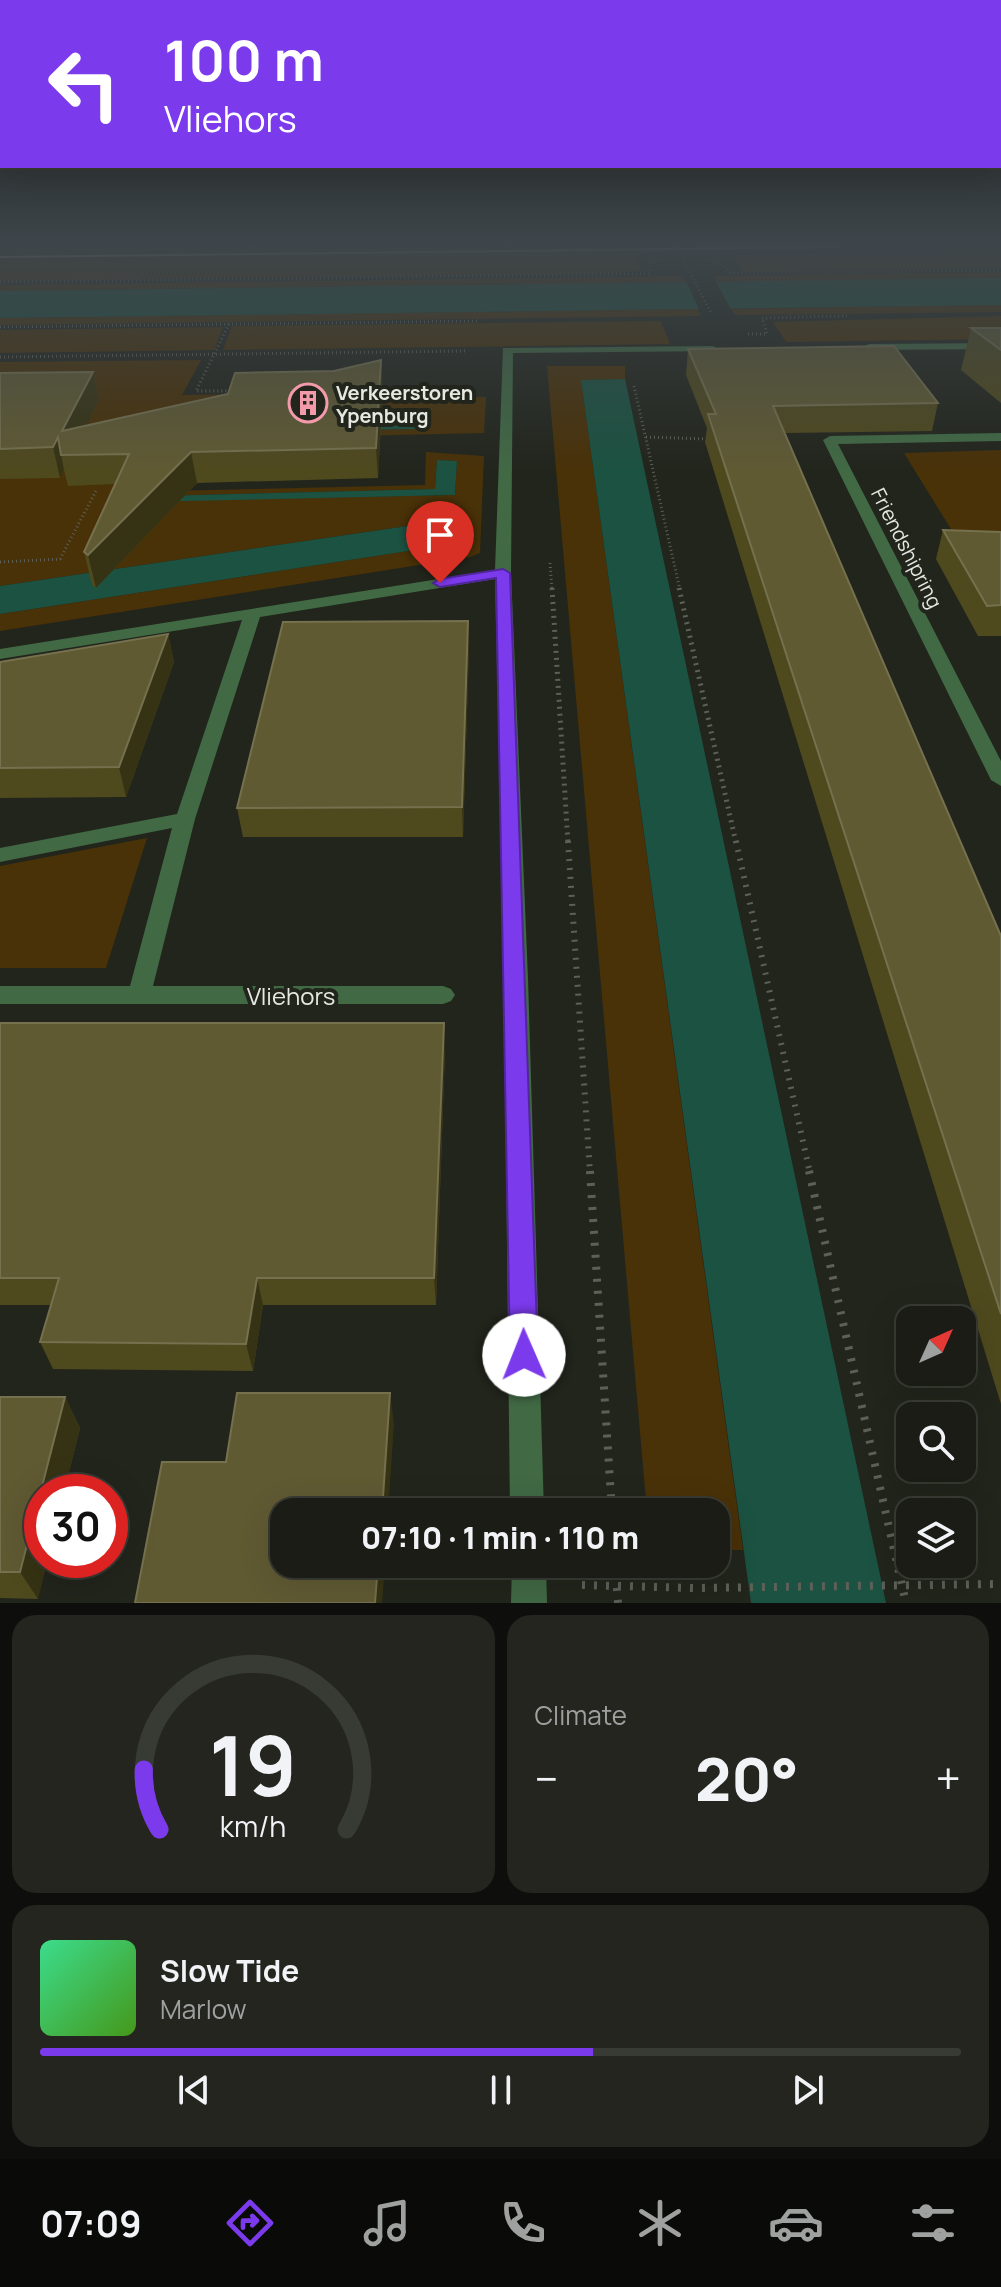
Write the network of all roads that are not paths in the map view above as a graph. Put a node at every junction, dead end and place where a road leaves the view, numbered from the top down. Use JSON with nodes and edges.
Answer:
{"nodes":[{"id":1,"x":1001,"y":346,"type":"edge"},
{"id":2,"x":879,"y":347,"type":"junction"},
{"id":3,"x":849,"y":348,"type":"edge"},
{"id":4,"x":730,"y":349,"type":"edge"},
{"id":5,"x":889,"y":359,"type":"edge"},
{"id":6,"x":1001,"y":437,"type":"edge"},
{"id":7,"x":503,"y":573,"type":"junction"},
{"id":8,"x":253,"y":613,"type":"junction"},
{"id":9,"x":0,"y":654,"type":"edge"},
{"id":10,"x":1001,"y":780,"type":"edge"},
{"id":11,"x":185,"y":819,"type":"junction"},
{"id":12,"x":0,"y":855,"type":"edge"},
{"id":13,"x":0,"y":995,"type":"edge"},
{"id":14,"x":443,"y":995,"type":"dead end"},
{"id":15,"x":139,"y":996,"type":"junction"},
{"id":16,"x":527,"y":1498,"type":"edge"}],
"edges":[{"from":1,"to":2,"type":"street"},
{"from":2,"to":3,"type":"street"},
{"from":2,"to":5,"type":"street"},
{"from":4,"to":7,"type":"street"},
{"from":6,"to":10,"type":"street","name":"Friendshipring"},
{"from":7,"to":8,"type":"street"},
{"from":7,"to":16,"type":"street"},
{"from":8,"to":9,"type":"street"},
{"from":8,"to":11,"type":"street"},
{"from":11,"to":12,"type":"street"},
{"from":11,"to":15,"type":"street"},
{"from":13,"to":15,"type":"street","name":"Vliehors"},
{"from":14,"to":15,"type":"street","name":"Vliehors"}]}
